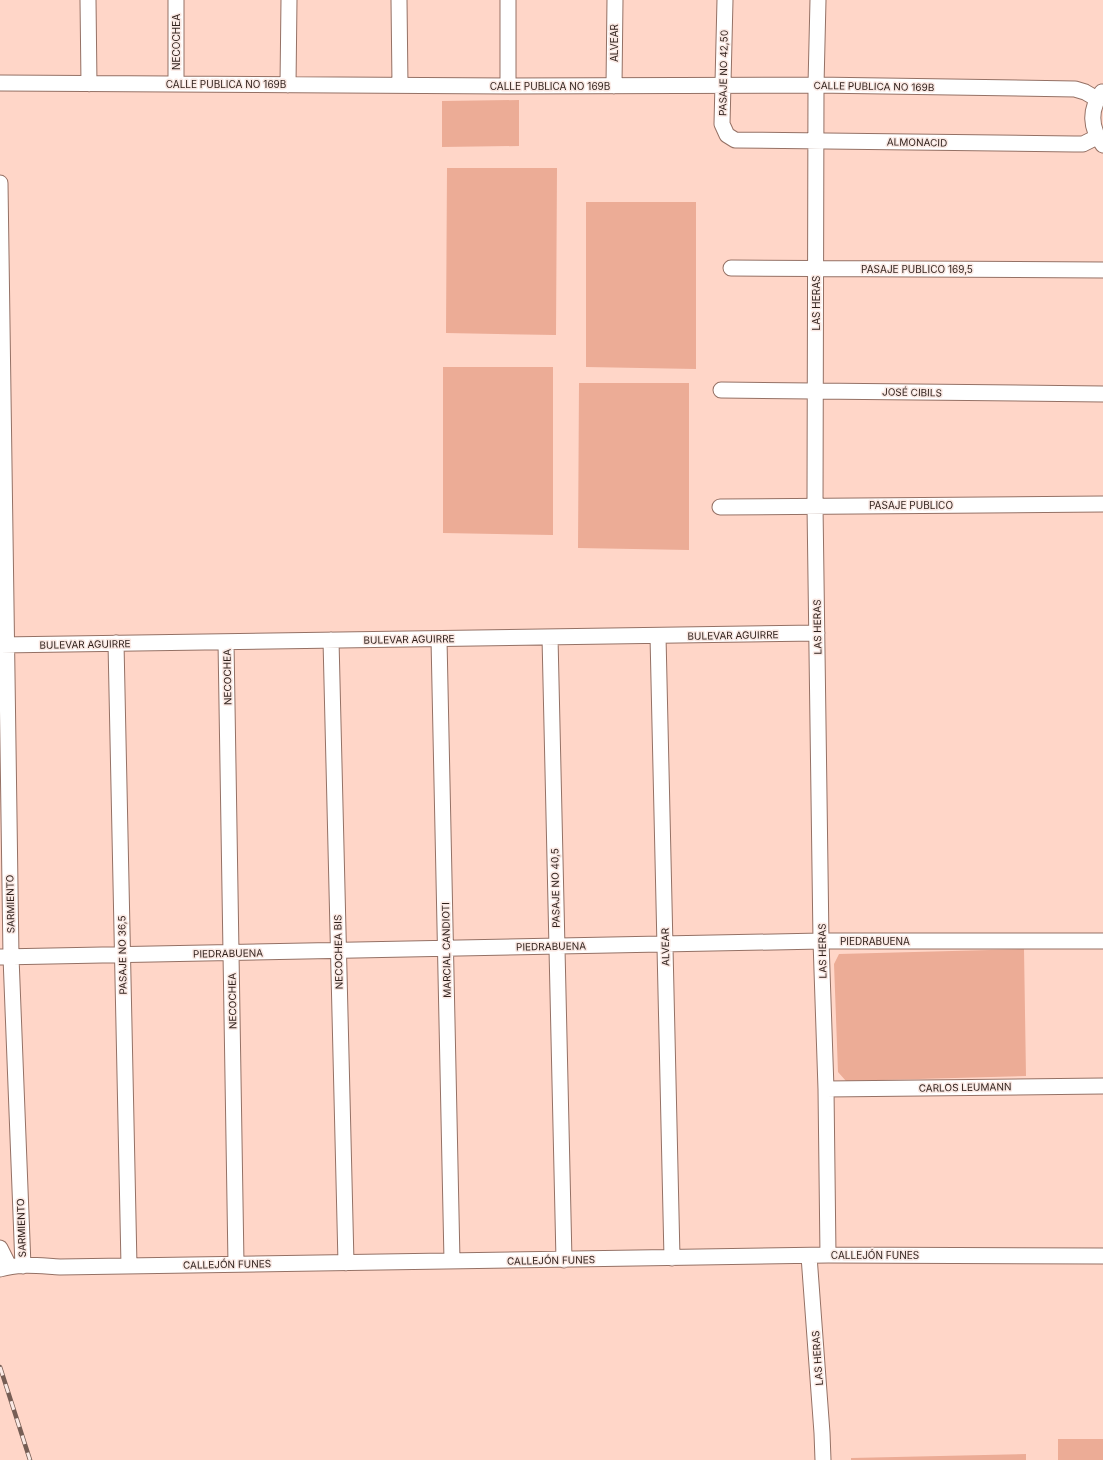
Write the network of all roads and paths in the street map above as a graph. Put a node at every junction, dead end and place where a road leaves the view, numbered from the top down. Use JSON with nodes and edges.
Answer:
{"nodes":[{"id":1,"x":88,"y":0,"type":"edge"},
{"id":2,"x":176,"y":0,"type":"edge"},
{"id":3,"x":289,"y":0,"type":"edge"},
{"id":4,"x":399,"y":0,"type":"edge"},
{"id":5,"x":508,"y":0,"type":"edge"},
{"id":6,"x":615,"y":0,"type":"edge"},
{"id":7,"x":725,"y":0,"type":"edge"},
{"id":8,"x":818,"y":0,"type":"edge"},
{"id":9,"x":0,"y":83,"type":"edge"},
{"id":10,"x":89,"y":84,"type":"junction"},
{"id":11,"x":176,"y":84,"type":"junction"},
{"id":12,"x":288,"y":85,"type":"junction"},
{"id":13,"x":400,"y":85,"type":"junction"},
{"id":14,"x":816,"y":85,"type":"junction"},
{"id":15,"x":508,"y":86,"type":"junction"},
{"id":16,"x":614,"y":86,"type":"junction"},
{"id":17,"x":724,"y":86,"type":"junction"},
{"id":18,"x":1100,"y":95,"type":"edge"},
{"id":19,"x":735,"y":140,"type":"joint"},
{"id":20,"x":816,"y":141,"type":"junction"},
{"id":21,"x":1100,"y":142,"type":"edge"},
{"id":22,"x":0,"y":183,"type":"edge"},
{"id":23,"x":731,"y":268,"type":"dead end"},
{"id":24,"x":816,"y":268,"type":"junction"},
{"id":25,"x":1103,"y":270,"type":"edge"},
{"id":26,"x":721,"y":390,"type":"dead end"},
{"id":27,"x":815,"y":391,"type":"junction"},
{"id":28,"x":1103,"y":394,"type":"edge"},
{"id":29,"x":1103,"y":504,"type":"edge"},
{"id":30,"x":720,"y":506,"type":"dead end"},
{"id":31,"x":815,"y":506,"type":"junction"},
{"id":32,"x":818,"y":633,"type":"junction"},
{"id":33,"x":658,"y":636,"type":"junction"},
{"id":34,"x":550,"y":637,"type":"junction"},
{"id":35,"x":439,"y":639,"type":"junction"},
{"id":36,"x":331,"y":640,"type":"junction"},
{"id":37,"x":226,"y":642,"type":"junction"},
{"id":38,"x":116,"y":643,"type":"junction"},
{"id":39,"x":3,"y":645,"type":"edge"},
{"id":40,"x":821,"y":941,"type":"junction"},
{"id":41,"x":1103,"y":941,"type":"edge"},
{"id":42,"x":665,"y":944,"type":"junction"},
{"id":43,"x":557,"y":946,"type":"junction"},
{"id":44,"x":446,"y":949,"type":"junction"},
{"id":45,"x":338,"y":951,"type":"junction"},
{"id":46,"x":231,"y":953,"type":"junction"},
{"id":47,"x":122,"y":955,"type":"junction"},
{"id":48,"x":5,"y":957,"type":"edge"},
{"id":49,"x":1103,"y":1086,"type":"edge"},
{"id":50,"x":826,"y":1089,"type":"junction"},
{"id":51,"x":0,"y":1248,"type":"edge"},
{"id":52,"x":828,"y":1255,"type":"junction"},
{"id":53,"x":809,"y":1256,"type":"junction"},
{"id":54,"x":1103,"y":1256,"type":"edge"},
{"id":55,"x":672,"y":1258,"type":"junction"},
{"id":56,"x":564,"y":1260,"type":"junction"},
{"id":57,"x":452,"y":1261,"type":"junction"},
{"id":58,"x":346,"y":1263,"type":"junction"},
{"id":59,"x":236,"y":1264,"type":"junction"},
{"id":60,"x":129,"y":1266,"type":"junction"},
{"id":61,"x":11,"y":1267,"type":"edge"},
{"id":62,"x":823,"y":1460,"type":"edge"}],
"edges":[{"from":1,"to":10,"type":"street"},
{"from":2,"to":11,"type":"street","name":"NECOCHEA"},
{"from":3,"to":12,"type":"street"},
{"from":4,"to":13,"type":"street"},
{"from":5,"to":15,"type":"street"},
{"from":6,"to":16,"type":"street","name":"ALVEAR"},
{"from":7,"to":17,"type":"street","name":"PASAJE NO 42,50"},
{"from":8,"to":14,"type":"street","name":"LAS HERAS"},
{"from":9,"to":10,"type":"street","name":"CALLE PUBLICA NO 169B"},
{"from":10,"to":11,"type":"street","name":"CALLE PUBLICA NO 169B"},
{"from":11,"to":12,"type":"street","name":"CALLE PUBLICA NO 169B"},
{"from":12,"to":13,"type":"street","name":"CALLE PUBLICA NO 169B"},
{"from":13,"to":15,"type":"street","name":"CALLE PUBLICA NO 169B"},
{"from":14,"to":17,"type":"street","name":"CALLE PUBLICA NO 169B"},
{"from":14,"to":18,"type":"street","name":"CALLE PUBLICA NO 169B"},
{"from":14,"to":20,"type":"street","name":"LAS HERAS"},
{"from":15,"to":16,"type":"street","name":"CALLE PUBLICA NO 169B"},
{"from":16,"to":17,"type":"street","name":"CALLE PUBLICA NO 169B"},
{"from":17,"to":19,"type":"street","name":"PASAJE NO 42,50"},
{"from":18,"to":21,"type":"street"},
{"from":19,"to":20,"type":"street","name":"ALMONACID"},
{"from":20,"to":21,"type":"street","name":"ALMONACID"},
{"from":20,"to":24,"type":"street","name":"LAS HERAS"},
{"from":22,"to":39,"type":"street","name":"SARMIENTO"},
{"from":23,"to":24,"type":"street","name":"PASAJE PUBLICO 169,5"},
{"from":24,"to":25,"type":"street","name":"PASAJE PUBLICO 169,5"},
{"from":24,"to":27,"type":"street","name":"LAS HERAS"},
{"from":26,"to":27,"type":"street","name":"JOSÉ CIBILS"},
{"from":27,"to":28,"type":"street","name":"JOSÉ CIBILS"},
{"from":27,"to":31,"type":"street","name":"LAS HERAS"},
{"from":29,"to":31,"type":"street","name":"PASAJE PUBLICO"},
{"from":30,"to":31,"type":"street","name":"PASAJE PUBLICO"},
{"from":31,"to":32,"type":"street","name":"LAS HERAS"},
{"from":32,"to":33,"type":"street","name":"BULEVAR AGUIRRE"},
{"from":32,"to":40,"type":"street","name":"LAS HERAS"},
{"from":33,"to":34,"type":"street","name":"BULEVAR AGUIRRE"},
{"from":33,"to":42,"type":"street","name":"ALVEAR"},
{"from":34,"to":35,"type":"street","name":"BULEVAR AGUIRRE"},
{"from":34,"to":43,"type":"street","name":"PASAJE NO 40,5"},
{"from":35,"to":36,"type":"street","name":"BULEVAR AGUIRRE"},
{"from":35,"to":44,"type":"street","name":"MARCIAL CANDIOTI"},
{"from":36,"to":37,"type":"street","name":"BULEVAR AGUIRRE"},
{"from":36,"to":45,"type":"street","name":"NECOCHEA BIS"},
{"from":37,"to":38,"type":"street","name":"BULEVAR AGUIRRE"},
{"from":37,"to":46,"type":"street","name":"NECOCHEA"},
{"from":38,"to":39,"type":"street","name":"BULEVAR AGUIRRE"},
{"from":38,"to":47,"type":"street","name":"PASAJE NO 36,5"},
{"from":39,"to":48,"type":"street","name":"SARMIENTO"},
{"from":40,"to":41,"type":"street","name":"PIEDRABUENA"},
{"from":40,"to":42,"type":"street","name":"PIEDRABUENA"},
{"from":40,"to":50,"type":"street","name":"LAS HERAS"},
{"from":42,"to":43,"type":"street","name":"PIEDRABUENA"},
{"from":42,"to":55,"type":"street","name":"ALVEAR"},
{"from":43,"to":44,"type":"street","name":"PIEDRABUENA"},
{"from":43,"to":56,"type":"street","name":"PASAJE NO 40,5"},
{"from":44,"to":45,"type":"street","name":"PIEDRABUENA"},
{"from":44,"to":57,"type":"street","name":"MARCIAL CANDIOTI"},
{"from":45,"to":46,"type":"street","name":"PIEDRABUENA"},
{"from":45,"to":58,"type":"street","name":"NECOCHEA BIS"},
{"from":46,"to":47,"type":"street","name":"PIEDRABUENA"},
{"from":46,"to":59,"type":"street","name":"NECOCHEA"},
{"from":47,"to":48,"type":"street","name":"PIEDRABUENA"},
{"from":47,"to":60,"type":"street","name":"PASAJE NO 36,5"},
{"from":48,"to":61,"type":"street","name":"SARMIENTO"},
{"from":49,"to":50,"type":"street","name":"CARLOS LEUMANN"},
{"from":50,"to":52,"type":"street","name":"LAS HERAS"},
{"from":51,"to":61,"type":"street"},
{"from":52,"to":53,"type":"street","name":"CALLEJÓN FUNES"},
{"from":52,"to":54,"type":"street","name":"CALLEJÓN FUNES"},
{"from":53,"to":55,"type":"street","name":"CALLEJÓN FUNES"},
{"from":53,"to":62,"type":"street","name":"LAS HERAS"},
{"from":55,"to":56,"type":"street","name":"CALLEJÓN FUNES"},
{"from":56,"to":57,"type":"street","name":"CALLEJÓN FUNES"},
{"from":57,"to":58,"type":"street","name":"CALLEJÓN FUNES"},
{"from":58,"to":59,"type":"street","name":"CALLEJÓN FUNES"},
{"from":59,"to":60,"type":"street","name":"CALLEJÓN FUNES"},
{"from":60,"to":61,"type":"street","name":"CALLEJÓN FUNES"}]}
